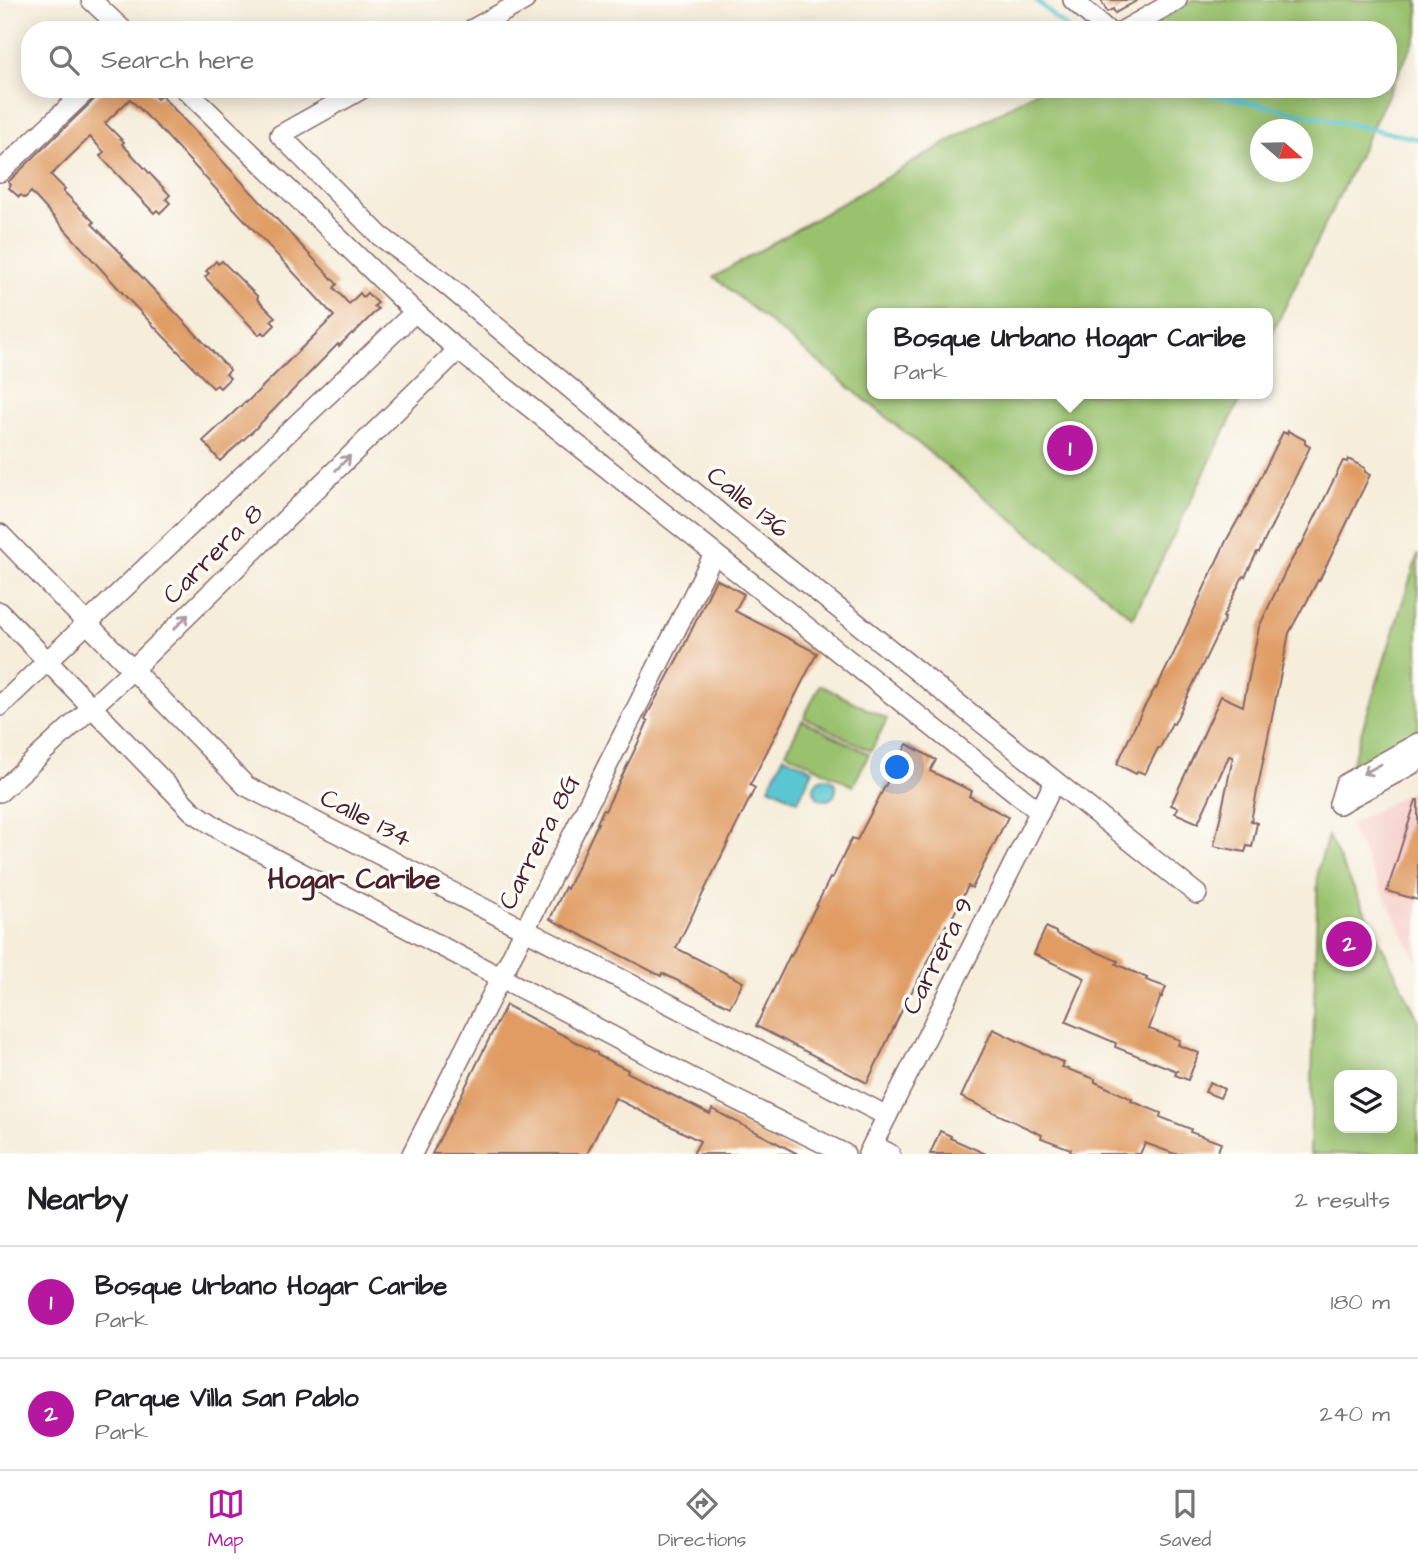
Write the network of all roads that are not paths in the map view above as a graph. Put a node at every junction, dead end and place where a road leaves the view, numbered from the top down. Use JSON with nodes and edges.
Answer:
{"nodes":[{"id":1,"x":91,"y":0,"type":"edge"},
{"id":2,"x":525,"y":0,"type":"edge"},
{"id":3,"x":1073,"y":0,"type":"edge"},
{"id":4,"x":1177,"y":0,"type":"edge"},
{"id":5,"x":113,"y":21,"type":"edge"},
{"id":6,"x":487,"y":21,"type":"edge"},
{"id":7,"x":1097,"y":21,"type":"edge"},
{"id":8,"x":1140,"y":21,"type":"edge"},
{"id":9,"x":78,"y":98,"type":"edge"},
{"id":10,"x":194,"y":98,"type":"edge"},
{"id":11,"x":346,"y":98,"type":"edge"},
{"id":12,"x":0,"y":172,"type":"edge"},
{"id":13,"x":415,"y":312,"type":"junction"},
{"id":14,"x":458,"y":350,"type":"junction"},
{"id":15,"x":0,"y":534,"type":"edge"},
{"id":16,"x":714,"y":554,"type":"junction"},
{"id":17,"x":0,"y":612,"type":"edge"},
{"id":18,"x":86,"y":624,"type":"junction"},
{"id":19,"x":47,"y":661,"type":"junction"},
{"id":20,"x":132,"y":670,"type":"junction"},
{"id":21,"x":0,"y":706,"type":"edge"},
{"id":22,"x":92,"y":707,"type":"junction"},
{"id":23,"x":1418,"y":743,"type":"edge"},
{"id":24,"x":1418,"y":761,"type":"edge"},
{"id":25,"x":1055,"y":781,"type":"junction"},
{"id":26,"x":0,"y":792,"type":"edge"},
{"id":27,"x":1040,"y":812,"type":"junction"},
{"id":28,"x":1197,"y":894,"type":"dead end"},
{"id":29,"x":524,"y":929,"type":"junction"},
{"id":30,"x":500,"y":976,"type":"junction"},
{"id":31,"x":887,"y":1116,"type":"junction"},
{"id":32,"x":870,"y":1149,"type":"edge"},
{"id":33,"x":411,"y":1154,"type":"edge"},
{"id":34,"x":845,"y":1154,"type":"edge"},
{"id":35,"x":890,"y":1154,"type":"edge"}],
"edges":[{"from":1,"to":5,"type":"street"},
{"from":2,"to":6,"type":"street"},
{"from":3,"to":7,"type":"street"},
{"from":4,"to":8,"type":"street"},
{"from":9,"to":12,"type":"street"},
{"from":10,"to":13,"type":"street"},
{"from":11,"to":25,"type":"street","name":"Calle 136"},
{"from":13,"to":14,"type":"street"},
{"from":13,"to":18,"type":"street","name":"Carrera 8"},
{"from":14,"to":16,"type":"street"},
{"from":20,"to":14,"type":"street","name":"Carrera 8","one_way":true},
{"from":15,"to":18,"type":"street","name":"Calle 134"},
{"from":16,"to":27,"type":"street"},
{"from":16,"to":29,"type":"street","name":"Carrera 8G"},
{"from":17,"to":19,"type":"street"},
{"from":18,"to":19,"type":"street","name":"Carrera 8"},
{"from":18,"to":20,"type":"street","name":"Calle 134"},
{"from":19,"to":21,"type":"street","name":"Carrera 8"},
{"from":19,"to":22,"type":"street"},
{"from":20,"to":22,"type":"street","name":"Carrera 8"},
{"from":20,"to":29,"type":"street","name":"Calle 134"},
{"from":22,"to":26,"type":"street","name":"Carrera 8"},
{"from":22,"to":30,"type":"street"},
{"from":23,"to":24,"type":"street","one_way":true},
{"from":25,"to":27,"type":"street","name":"Carrera 9"},
{"from":25,"to":28,"type":"street","name":"Calle 136"},
{"from":27,"to":31,"type":"street","name":"Carrera 9"},
{"from":29,"to":30,"type":"street","name":"Carrera 8G"},
{"from":29,"to":31,"type":"street","name":"Calle 134"},
{"from":30,"to":33,"type":"street","name":"Carrera 8G"},
{"from":30,"to":34,"type":"street"},
{"from":31,"to":32,"type":"street","name":"Carrera 9"},
{"from":32,"to":35,"type":"street"}]}
